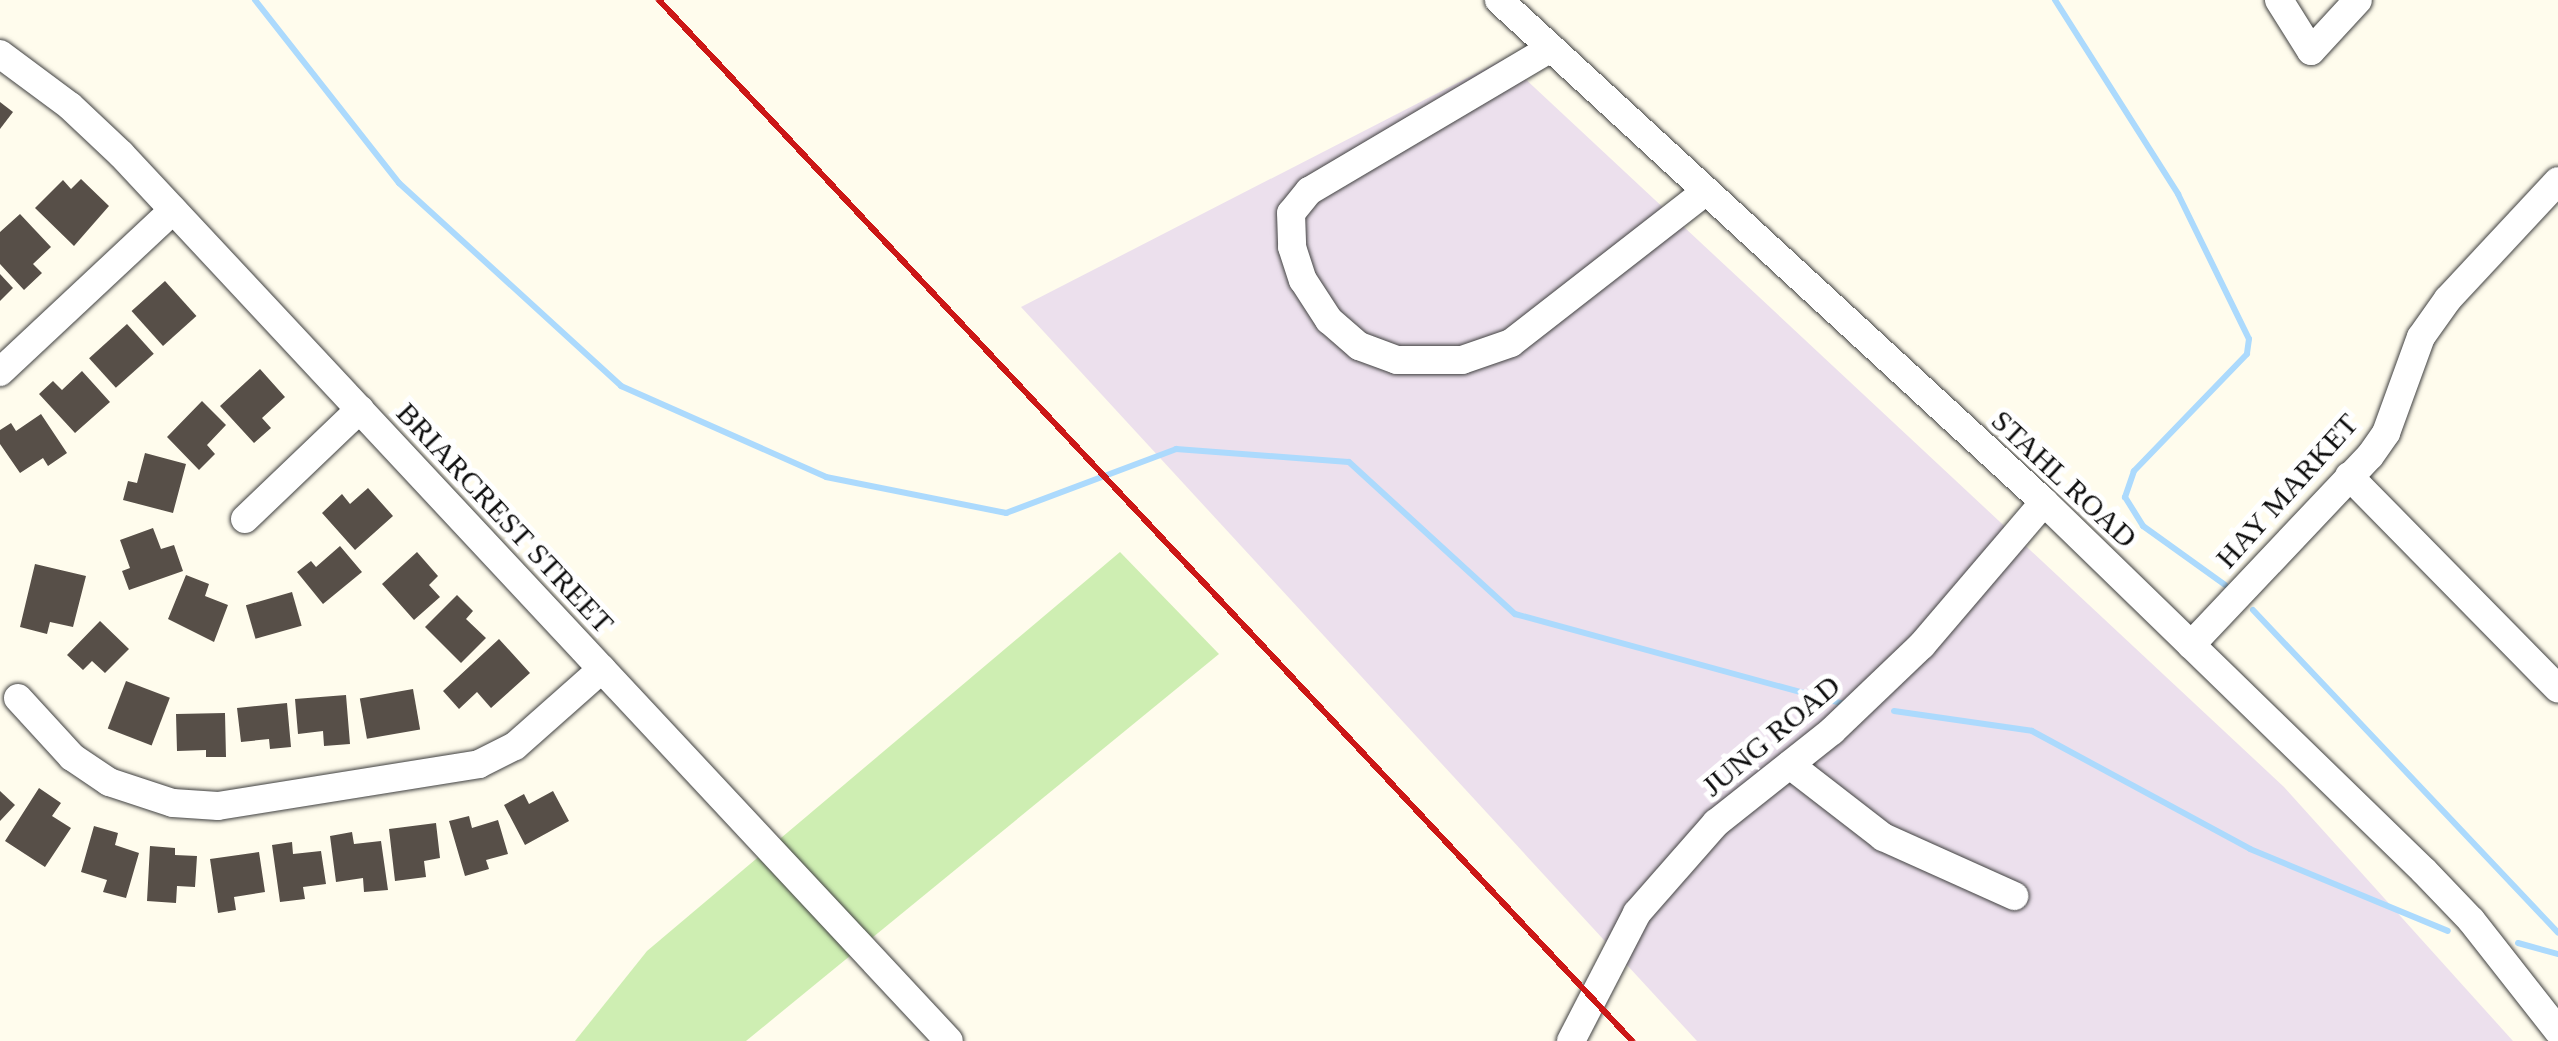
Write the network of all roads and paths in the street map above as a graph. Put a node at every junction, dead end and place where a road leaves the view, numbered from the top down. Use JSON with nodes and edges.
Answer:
{"nodes":[{"id":1,"x":1499,"y":0,"type":"edge"},
{"id":2,"x":2279,"y":0,"type":"edge"},
{"id":3,"x":2358,"y":0,"type":"edge"},
{"id":4,"x":1551,"y":48,"type":"junction"},
{"id":5,"x":0,"y":54,"type":"edge"},
{"id":6,"x":2558,"y":181,"type":"edge"},
{"id":7,"x":1706,"y":191,"type":"junction"},
{"id":8,"x":173,"y":210,"type":"junction"},
{"id":9,"x":0,"y":372,"type":"edge"},
{"id":10,"x":360,"y":410,"type":"junction"},
{"id":11,"x":2349,"y":476,"type":"junction"},
{"id":12,"x":2044,"y":502,"type":"junction"},
{"id":13,"x":244,"y":519,"type":"dead end"},
{"id":14,"x":2191,"y":645,"type":"junction"},
{"id":15,"x":602,"y":669,"type":"junction"},
{"id":16,"x":2558,"y":689,"type":"edge"},
{"id":17,"x":18,"y":698,"type":"dead end"},
{"id":18,"x":1790,"y":765,"type":"junction"},
{"id":19,"x":2014,"y":896,"type":"dead end"},
{"id":20,"x":2558,"y":1030,"type":"edge"},
{"id":21,"x":949,"y":1041,"type":"edge"},
{"id":22,"x":1571,"y":1041,"type":"edge"}],
"edges":[{"from":1,"to":4,"type":"street","name":"STAHL ROAD"},
{"from":2,"to":3,"type":"street"},
{"from":4,"to":7,"type":"street","name":"STAHL ROAD"},
{"from":4,"to":7,"type":"street"},
{"from":5,"to":8,"type":"street","name":"BRIARCREST STREET"},
{"from":6,"to":11,"type":"street","name":"HAY MARKET"},
{"from":7,"to":12,"type":"street","name":"STAHL ROAD"},
{"from":8,"to":9,"type":"street"},
{"from":8,"to":10,"type":"street","name":"BRIARCREST STREET"},
{"from":10,"to":13,"type":"street"},
{"from":10,"to":15,"type":"street","name":"BRIARCREST STREET"},
{"from":11,"to":14,"type":"street","name":"HAY MARKET"},
{"from":11,"to":16,"type":"street"},
{"from":12,"to":14,"type":"street","name":"STAHL ROAD"},
{"from":12,"to":18,"type":"street","name":"JUNG ROAD"},
{"from":14,"to":20,"type":"street","name":"STAHL ROAD"},
{"from":15,"to":17,"type":"street"},
{"from":15,"to":21,"type":"street","name":"BRIARCREST STREET"},
{"from":18,"to":19,"type":"street"},
{"from":18,"to":22,"type":"street","name":"JUNG ROAD"}]}
